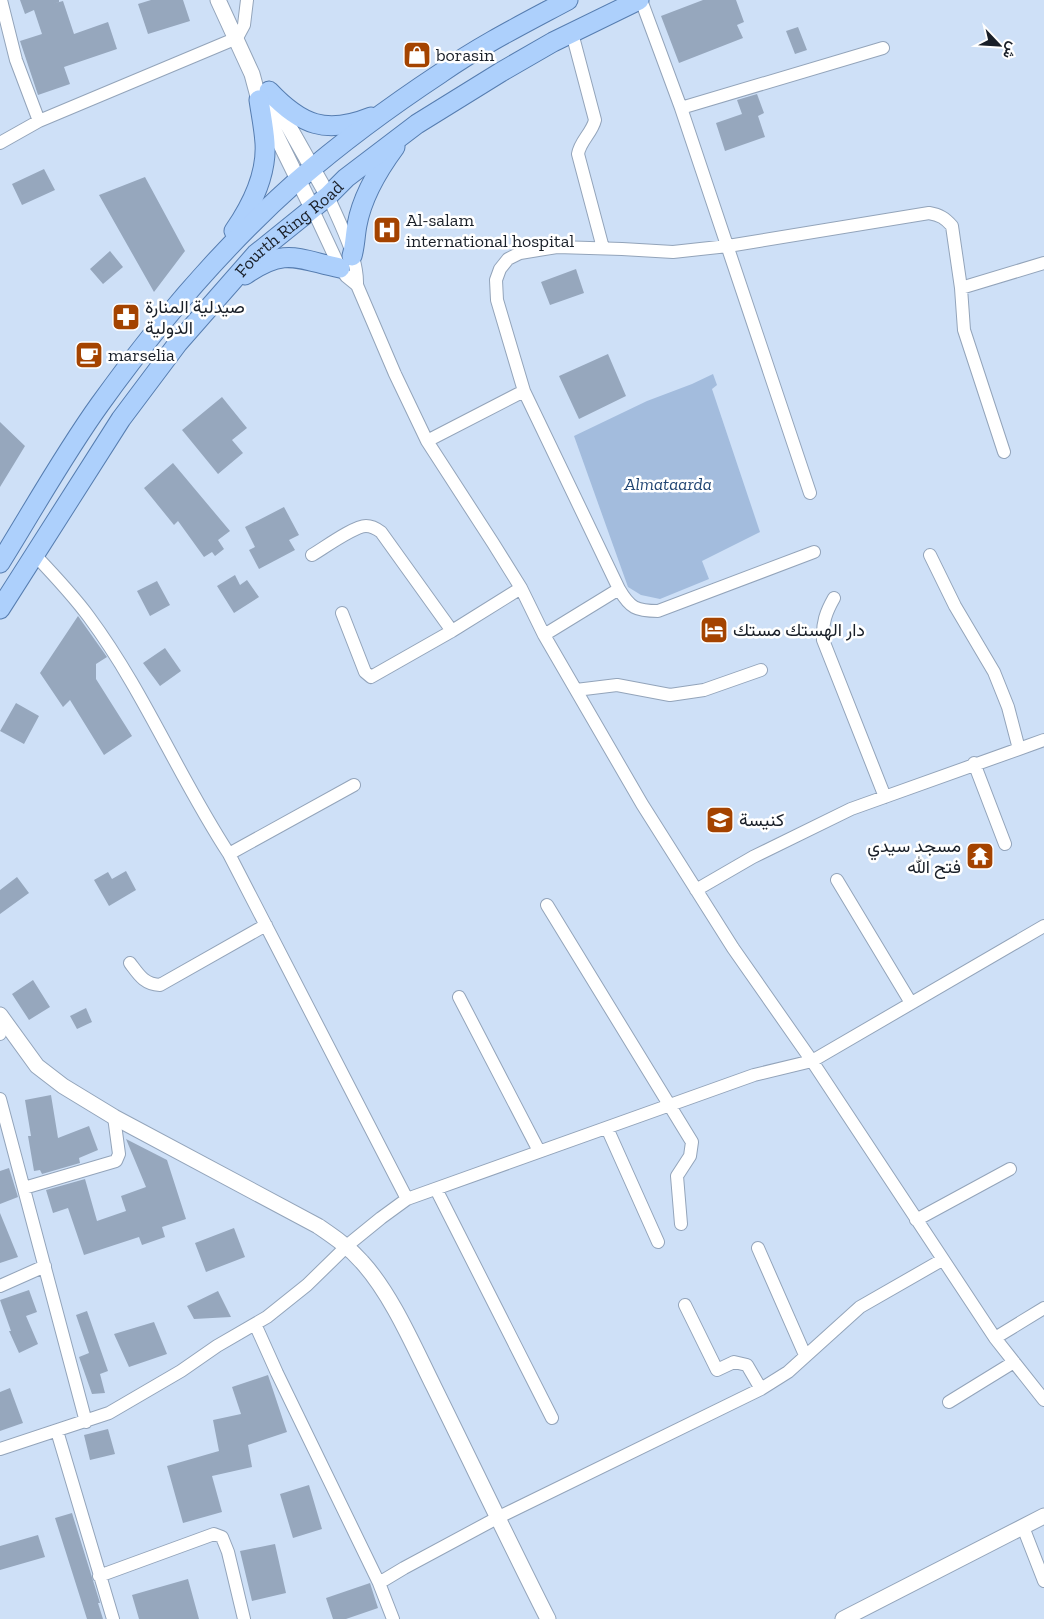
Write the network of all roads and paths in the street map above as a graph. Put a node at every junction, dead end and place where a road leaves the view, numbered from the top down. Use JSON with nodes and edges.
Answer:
{"nodes":[{"id":1,"x":1,"y":0,"type":"edge"},
{"id":2,"x":218,"y":0,"type":"edge"},
{"id":3,"x":247,"y":0,"type":"edge"},
{"id":4,"x":568,"y":0,"type":"edge"},
{"id":5,"x":640,"y":0,"type":"edge"},
{"id":6,"x":572,"y":33,"type":"junction"},
{"id":7,"x":237,"y":38,"type":"junction"},
{"id":8,"x":883,"y":48,"type":"dead end"},
{"id":9,"x":264,"y":95,"type":"junction"},
{"id":10,"x":681,"y":108,"type":"junction"},
{"id":11,"x":390,"y":109,"type":"junction"},
{"id":12,"x":39,"y":121,"type":"junction"},
{"id":13,"x":416,"y":124,"type":"junction"},
{"id":14,"x":0,"y":143,"type":"edge"},
{"id":15,"x":314,"y":168,"type":"junction"},
{"id":16,"x":298,"y":181,"type":"junction"},
{"id":17,"x":328,"y":196,"type":"junction"},
{"id":18,"x":312,"y":208,"type":"junction"},
{"id":19,"x":728,"y":246,"type":"junction"},
{"id":20,"x":603,"y":248,"type":"junction"},
{"id":21,"x":346,"y":262,"type":"junction"},
{"id":22,"x":1044,"y":262,"type":"edge"},
{"id":23,"x":208,"y":270,"type":"junction"},
{"id":24,"x":357,"y":285,"type":"junction"},
{"id":25,"x":227,"y":286,"type":"junction"},
{"id":26,"x":961,"y":288,"type":"junction"},
{"id":27,"x":524,"y":391,"type":"junction"},
{"id":28,"x":427,"y":441,"type":"junction"},
{"id":29,"x":1004,"y":452,"type":"dead end"},
{"id":30,"x":810,"y":493,"type":"dead end"},
{"id":31,"x":814,"y":552,"type":"dead end"},
{"id":32,"x":34,"y":554,"type":"junction"},
{"id":33,"x":312,"y":555,"type":"dead end"},
{"id":34,"x":930,"y":555,"type":"dead end"},
{"id":35,"x":0,"y":563,"type":"edge"},
{"id":36,"x":521,"y":588,"type":"junction"},
{"id":37,"x":619,"y":589,"type":"junction"},
{"id":38,"x":834,"y":598,"type":"dead end"},
{"id":39,"x":0,"y":609,"type":"edge"},
{"id":40,"x":342,"y":613,"type":"dead end"},
{"id":41,"x":452,"y":631,"type":"junction"},
{"id":42,"x":544,"y":635,"type":"junction"},
{"id":43,"x":761,"y":670,"type":"dead end"},
{"id":44,"x":576,"y":690,"type":"junction"},
{"id":45,"x":1044,"y":740,"type":"edge"},
{"id":46,"x":1019,"y":749,"type":"junction"},
{"id":47,"x":974,"y":763,"type":"junction"},
{"id":48,"x":354,"y":785,"type":"dead end"},
{"id":49,"x":885,"y":797,"type":"junction"},
{"id":50,"x":1005,"y":844,"type":"dead end"},
{"id":51,"x":229,"y":854,"type":"junction"},
{"id":52,"x":837,"y":880,"type":"dead end"},
{"id":53,"x":696,"y":890,"type":"junction"},
{"id":54,"x":547,"y":905,"type":"dead end"},
{"id":55,"x":266,"y":925,"type":"junction"},
{"id":56,"x":1044,"y":926,"type":"edge"},
{"id":57,"x":130,"y":963,"type":"dead end"},
{"id":58,"x":458,"y":997,"type":"dead end"},
{"id":59,"x":911,"y":1003,"type":"junction"},
{"id":60,"x":1,"y":1016,"type":"edge"},
{"id":61,"x":0,"y":1034,"type":"edge"},
{"id":62,"x":812,"y":1061,"type":"junction"},
{"id":63,"x":0,"y":1099,"type":"edge"},
{"id":64,"x":669,"y":1107,"type":"junction"},
{"id":65,"x":114,"y":1117,"type":"junction"},
{"id":66,"x":607,"y":1128,"type":"junction"},
{"id":67,"x":539,"y":1151,"type":"junction"},
{"id":68,"x":1010,"y":1169,"type":"dead end"},
{"id":69,"x":24,"y":1188,"type":"junction"},
{"id":70,"x":436,"y":1189,"type":"junction"},
{"id":71,"x":407,"y":1199,"type":"junction"},
{"id":72,"x":916,"y":1220,"type":"junction"},
{"id":73,"x":681,"y":1224,"type":"dead end"},
{"id":74,"x":658,"y":1242,"type":"dead end"},
{"id":75,"x":346,"y":1246,"type":"junction"},
{"id":76,"x":758,"y":1248,"type":"dead end"},
{"id":77,"x":942,"y":1260,"type":"junction"},
{"id":78,"x":45,"y":1266,"type":"junction"},
{"id":79,"x":0,"y":1286,"type":"edge"},
{"id":80,"x":685,"y":1305,"type":"dead end"},
{"id":81,"x":1044,"y":1308,"type":"edge"},
{"id":82,"x":256,"y":1324,"type":"junction"},
{"id":83,"x":995,"y":1338,"type":"junction"},
{"id":84,"x":805,"y":1355,"type":"junction"},
{"id":85,"x":1014,"y":1362,"type":"junction"},
{"id":86,"x":761,"y":1389,"type":"junction"},
{"id":87,"x":1044,"y":1400,"type":"edge"},
{"id":88,"x":949,"y":1402,"type":"dead end"},
{"id":89,"x":552,"y":1418,"type":"dead end"},
{"id":90,"x":86,"y":1422,"type":"junction"},
{"id":91,"x":57,"y":1431,"type":"junction"},
{"id":92,"x":0,"y":1449,"type":"edge"},
{"id":93,"x":1044,"y":1516,"type":"edge"},
{"id":94,"x":497,"y":1518,"type":"junction"},
{"id":95,"x":1023,"y":1527,"type":"junction"},
{"id":96,"x":99,"y":1576,"type":"junction"},
{"id":97,"x":1044,"y":1581,"type":"edge"},
{"id":98,"x":379,"y":1583,"type":"junction"},
{"id":99,"x":852,"y":1617,"type":"edge"},
{"id":100,"x":113,"y":1619,"type":"edge"},
{"id":101,"x":244,"y":1619,"type":"edge"},
{"id":102,"x":393,"y":1619,"type":"edge"},
{"id":103,"x":548,"y":1619,"type":"edge"}],
"edges":[{"from":1,"to":12,"type":"street"},
{"from":2,"to":7,"type":"street"},
{"from":3,"to":7,"type":"street"},
{"from":4,"to":11,"type":"main road","name":"Fourth Ring Road"},
{"from":5,"to":6,"type":"main road","name":"Fourth Ring Road"},
{"from":5,"to":10,"type":"street"},
{"from":6,"to":13,"type":"main road","name":"Fourth Ring Road"},
{"from":6,"to":20,"type":"street"},
{"from":7,"to":9,"type":"street"},
{"from":7,"to":12,"type":"street"},
{"from":8,"to":10,"type":"street"},
{"from":9,"to":11,"type":"main road"},
{"from":9,"to":15,"type":"street"},
{"from":9,"to":16,"type":"street"},
{"from":9,"to":23,"type":"main road"},
{"from":10,"to":19,"type":"street"},
{"from":11,"to":15,"type":"main road","name":"Fourth Ring Road"},
{"from":12,"to":14,"type":"street"},
{"from":13,"to":17,"type":"main road","name":"Fourth Ring Road"},
{"from":13,"to":21,"type":"main road"},
{"from":15,"to":16,"type":"main road","name":"Fourth Ring Road"},
{"from":15,"to":17,"type":"street"},
{"from":16,"to":18,"type":"street"},
{"from":16,"to":23,"type":"main road","name":"Fourth Ring Road"},
{"from":17,"to":18,"type":"main road","name":"Fourth Ring Road"},
{"from":17,"to":21,"type":"street"},
{"from":18,"to":21,"type":"street"},
{"from":18,"to":25,"type":"main road","name":"Fourth Ring Road"},
{"from":19,"to":20,"type":"street"},
{"from":19,"to":26,"type":"street"},
{"from":19,"to":30,"type":"street"},
{"from":20,"to":27,"type":"street"},
{"from":21,"to":24,"type":"street"},
{"from":21,"to":24,"type":"street"},
{"from":21,"to":25,"type":"main road"},
{"from":22,"to":26,"type":"street"},
{"from":23,"to":35,"type":"main road","name":"Fourth Ring Road"},
{"from":24,"to":28,"type":"street"},
{"from":25,"to":32,"type":"main road","name":"Fourth Ring Road"},
{"from":26,"to":29,"type":"street"},
{"from":27,"to":28,"type":"street"},
{"from":27,"to":37,"type":"street"},
{"from":28,"to":36,"type":"street"},
{"from":31,"to":37,"type":"street"},
{"from":32,"to":39,"type":"main road","name":"Fourth Ring Road"},
{"from":32,"to":51,"type":"street"},
{"from":33,"to":41,"type":"street"},
{"from":34,"to":46,"type":"street"},
{"from":36,"to":41,"type":"street"},
{"from":36,"to":42,"type":"street"},
{"from":37,"to":42,"type":"street"},
{"from":38,"to":49,"type":"street"},
{"from":40,"to":41,"type":"street"},
{"from":42,"to":44,"type":"street"},
{"from":43,"to":44,"type":"street"},
{"from":44,"to":53,"type":"street"},
{"from":45,"to":46,"type":"street"},
{"from":46,"to":47,"type":"street"},
{"from":47,"to":49,"type":"street"},
{"from":47,"to":50,"type":"street"},
{"from":48,"to":51,"type":"street"},
{"from":49,"to":53,"type":"street"},
{"from":51,"to":55,"type":"street"},
{"from":52,"to":59,"type":"street"},
{"from":53,"to":62,"type":"street"},
{"from":54,"to":64,"type":"street"},
{"from":55,"to":57,"type":"street"},
{"from":55,"to":71,"type":"street"},
{"from":56,"to":59,"type":"street"},
{"from":58,"to":67,"type":"street"},
{"from":59,"to":62,"type":"street"},
{"from":60,"to":61,"type":"street"},
{"from":60,"to":65,"type":"street"},
{"from":62,"to":64,"type":"street"},
{"from":62,"to":72,"type":"street"},
{"from":63,"to":69,"type":"street"},
{"from":64,"to":66,"type":"street"},
{"from":64,"to":73,"type":"street"},
{"from":65,"to":69,"type":"street"},
{"from":65,"to":75,"type":"street"},
{"from":66,"to":67,"type":"street"},
{"from":66,"to":74,"type":"street"},
{"from":67,"to":70,"type":"street"},
{"from":68,"to":72,"type":"street"},
{"from":69,"to":78,"type":"street"},
{"from":70,"to":71,"type":"street"},
{"from":70,"to":89,"type":"street"},
{"from":71,"to":75,"type":"street"},
{"from":72,"to":77,"type":"street"},
{"from":75,"to":82,"type":"street"},
{"from":75,"to":94,"type":"street"},
{"from":76,"to":84,"type":"street"},
{"from":77,"to":83,"type":"street"},
{"from":77,"to":84,"type":"street"},
{"from":78,"to":79,"type":"street"},
{"from":78,"to":90,"type":"street"},
{"from":80,"to":86,"type":"street"},
{"from":81,"to":83,"type":"street"},
{"from":82,"to":90,"type":"street"},
{"from":82,"to":98,"type":"street"},
{"from":83,"to":85,"type":"street"},
{"from":84,"to":86,"type":"street"},
{"from":85,"to":87,"type":"street"},
{"from":85,"to":88,"type":"street"},
{"from":86,"to":94,"type":"street"},
{"from":90,"to":91,"type":"street"},
{"from":91,"to":92,"type":"street"},
{"from":91,"to":96,"type":"street"},
{"from":93,"to":95,"type":"street"},
{"from":94,"to":98,"type":"street"},
{"from":94,"to":103,"type":"street"},
{"from":95,"to":97,"type":"street"},
{"from":95,"to":99,"type":"street"},
{"from":96,"to":100,"type":"street"},
{"from":96,"to":101,"type":"street"},
{"from":98,"to":102,"type":"street"}]}
